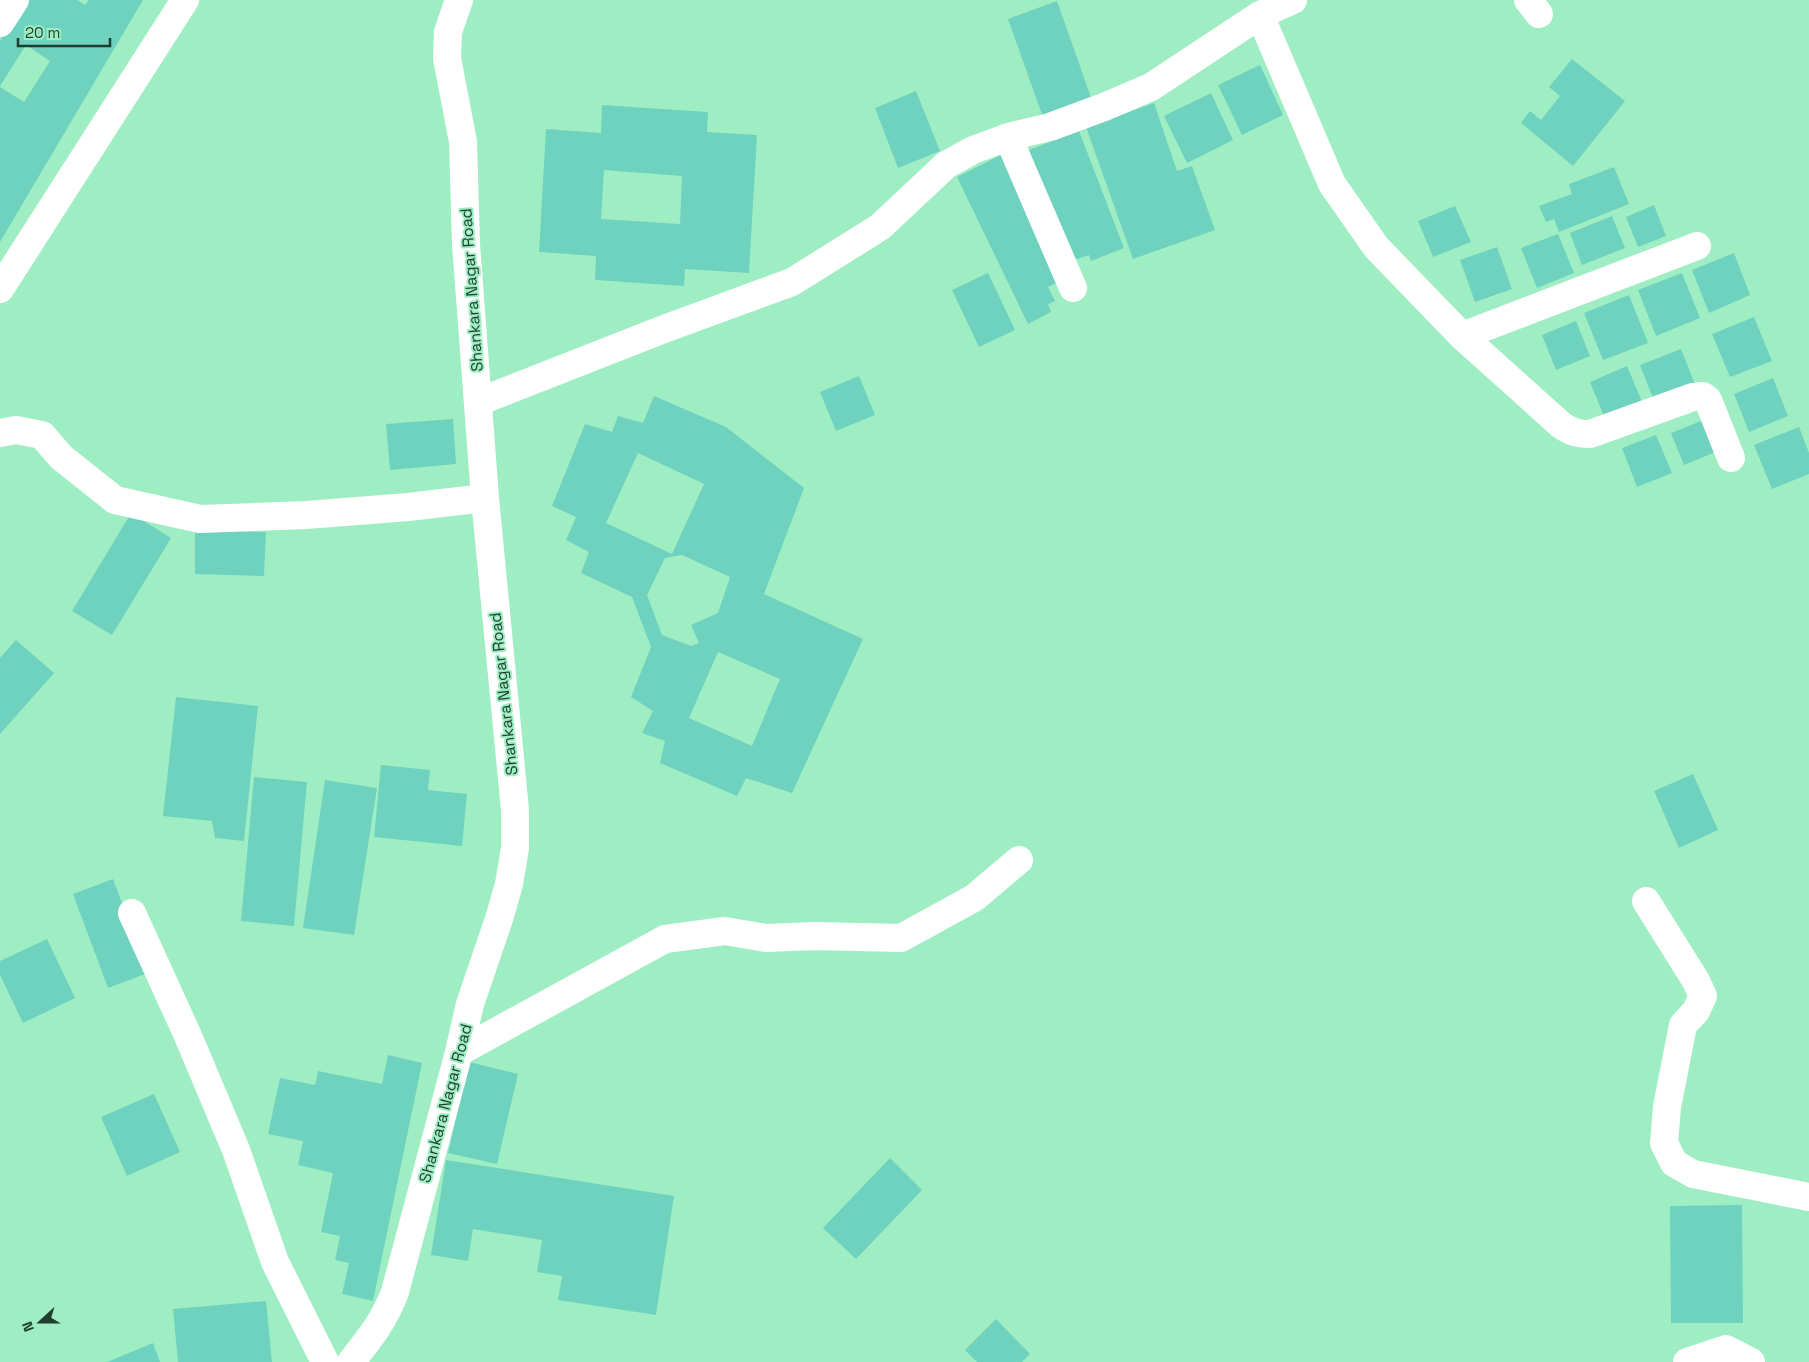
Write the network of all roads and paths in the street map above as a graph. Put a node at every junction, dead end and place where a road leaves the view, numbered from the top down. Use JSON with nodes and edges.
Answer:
{"nodes":[{"id":1,"x":15,"y":0,"type":"edge"},
{"id":2,"x":185,"y":0,"type":"edge"},
{"id":3,"x":459,"y":0,"type":"edge"},
{"id":4,"x":1293,"y":0,"type":"edge"},
{"id":5,"x":1260,"y":15,"type":"junction"},
{"id":6,"x":0,"y":23,"type":"edge"},
{"id":7,"x":1008,"y":137,"type":"junction"},
{"id":8,"x":1697,"y":246,"type":"dead end"},
{"id":9,"x":1073,"y":288,"type":"dead end"},
{"id":10,"x":0,"y":289,"type":"edge"},
{"id":11,"x":1462,"y":336,"type":"junction"},
{"id":12,"x":478,"y":402,"type":"junction"},
{"id":13,"x":0,"y":433,"type":"edge"},
{"id":14,"x":1731,"y":458,"type":"dead end"},
{"id":15,"x":484,"y":498,"type":"junction"},
{"id":16,"x":1018,"y":860,"type":"dead end"},
{"id":17,"x":1646,"y":901,"type":"dead end"},
{"id":18,"x":132,"y":913,"type":"dead end"},
{"id":19,"x":459,"y":1052,"type":"junction"},
{"id":20,"x":1809,"y":1197,"type":"edge"},
{"id":21,"x":325,"y":1362,"type":"edge"},
{"id":22,"x":351,"y":1362,"type":"edge"},
{"id":23,"x":1687,"y":1362,"type":"edge"},
{"id":24,"x":1751,"y":1362,"type":"edge"}],
"edges":[{"from":1,"to":6,"type":"street"},
{"from":2,"to":10,"type":"street"},
{"from":3,"to":12,"type":"street","name":"Shankara Nagar Road"},
{"from":4,"to":5,"type":"street"},
{"from":5,"to":7,"type":"street"},
{"from":5,"to":11,"type":"street"},
{"from":7,"to":9,"type":"street"},
{"from":7,"to":12,"type":"street"},
{"from":8,"to":11,"type":"street"},
{"from":11,"to":14,"type":"street"},
{"from":12,"to":15,"type":"street","name":"Shankara Nagar Road"},
{"from":13,"to":15,"type":"street"},
{"from":15,"to":19,"type":"street","name":"Shankara Nagar Road"},
{"from":16,"to":19,"type":"street"},
{"from":17,"to":20,"type":"street"},
{"from":18,"to":21,"type":"street"},
{"from":19,"to":22,"type":"street","name":"Shankara Nagar Road"},
{"from":23,"to":24,"type":"street"}]}
